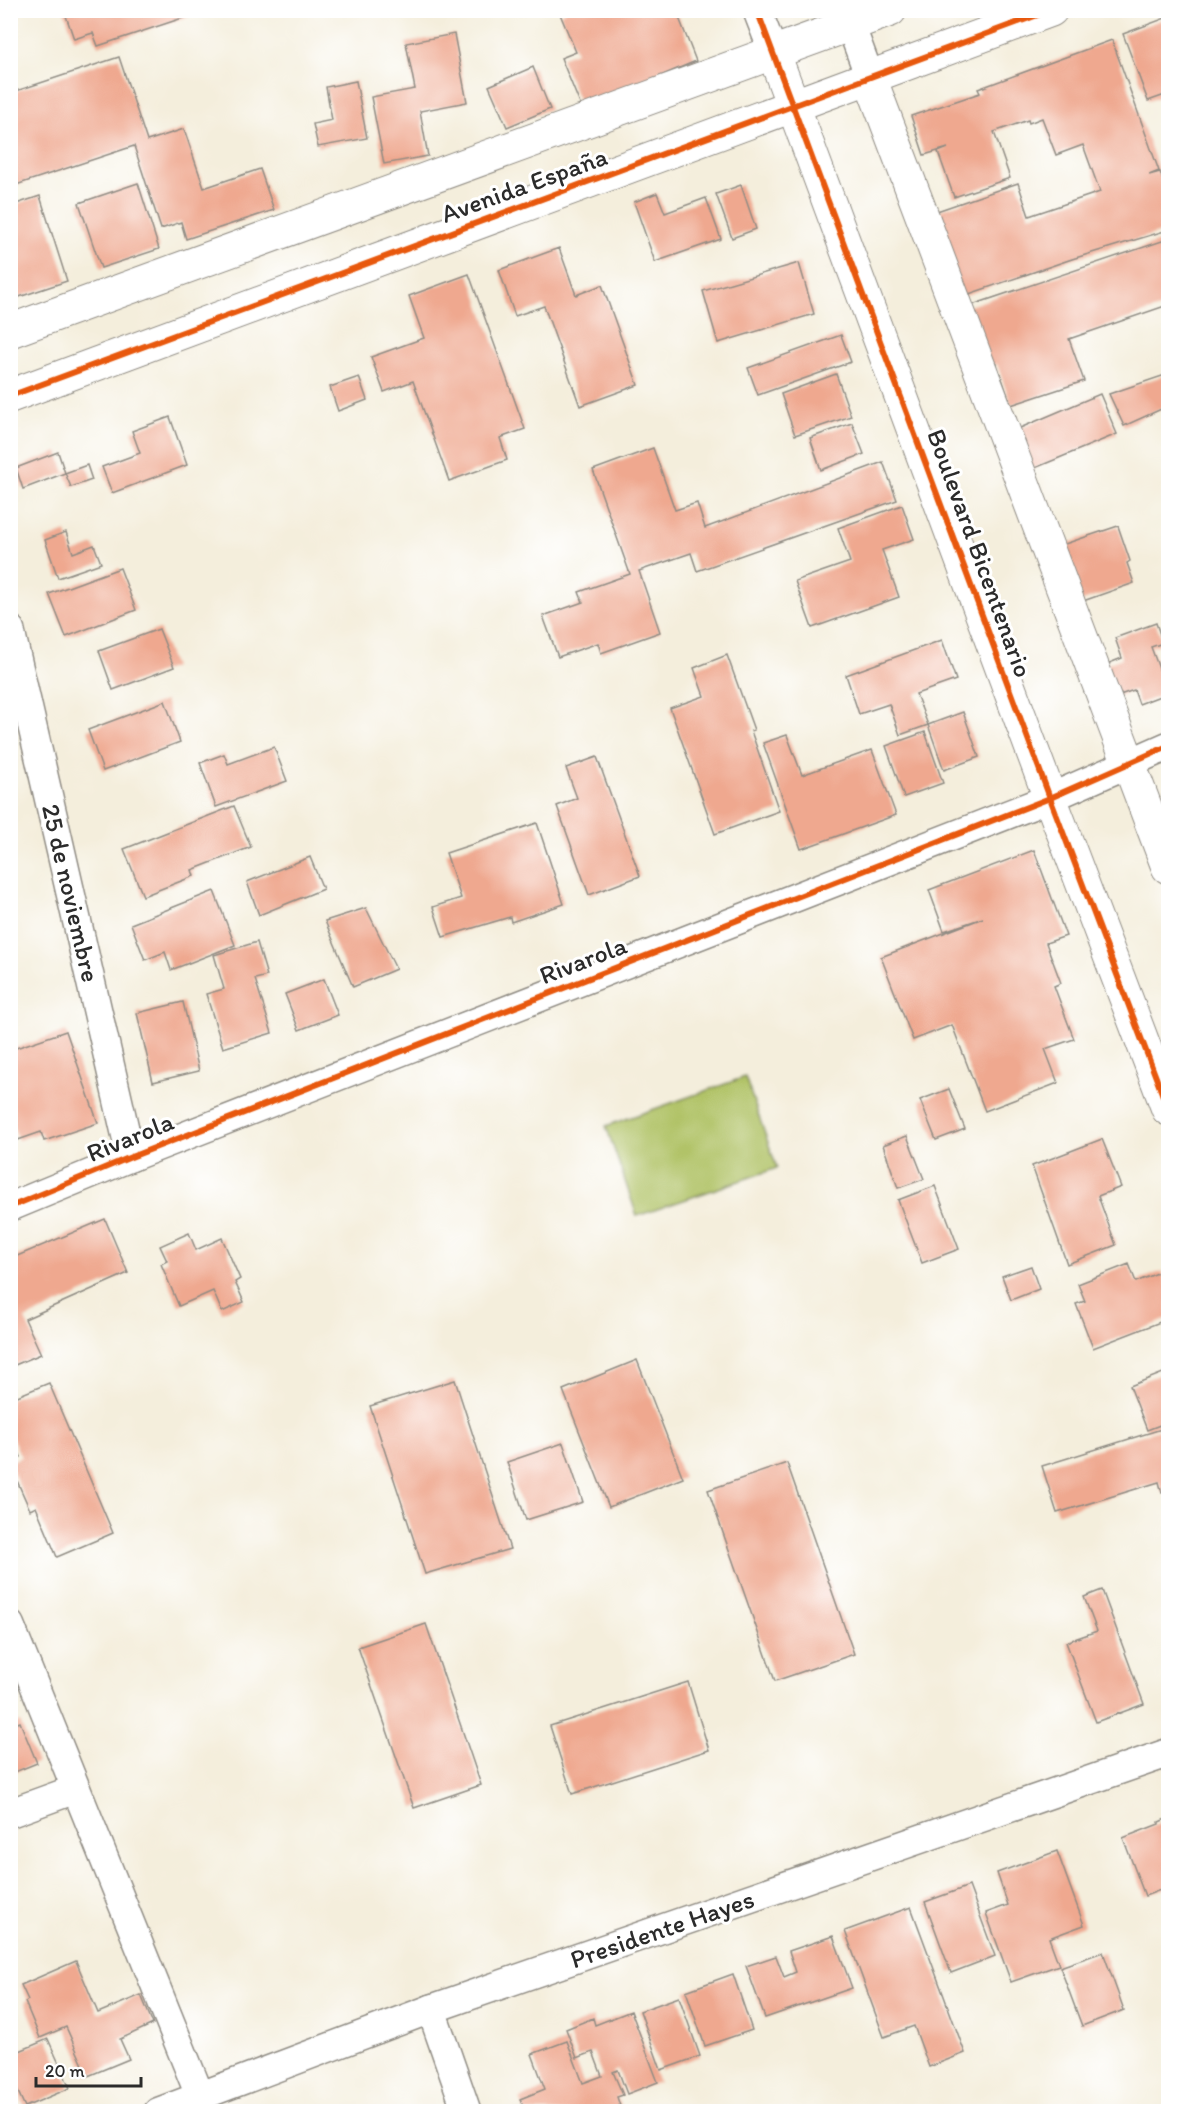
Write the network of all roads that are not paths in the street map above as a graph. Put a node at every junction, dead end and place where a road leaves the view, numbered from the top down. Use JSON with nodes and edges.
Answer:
{"nodes":[{"id":1,"x":757,"y":10,"type":"edge"},
{"id":2,"x":890,"y":10,"type":"edge"},
{"id":3,"x":1051,"y":10,"type":"edge"},
{"id":4,"x":848,"y":18,"type":"edge"},
{"id":5,"x":774,"y":54,"type":"junction"},
{"id":6,"x":870,"y":78,"type":"junction"},
{"id":7,"x":792,"y":107,"type":"junction"},
{"id":8,"x":10,"y":331,"type":"edge"},
{"id":9,"x":10,"y":396,"type":"edge"},
{"id":10,"x":10,"y":629,"type":"edge"},
{"id":11,"x":1168,"y":746,"type":"edge"},
{"id":12,"x":1129,"y":763,"type":"junction"},
{"id":13,"x":1050,"y":798,"type":"junction"},
{"id":14,"x":1168,"y":867,"type":"edge"},
{"id":15,"x":1168,"y":1109,"type":"edge"},
{"id":16,"x":131,"y":1158,"type":"junction"},
{"id":17,"x":10,"y":1207,"type":"edge"},
{"id":18,"x":10,"y":1625,"type":"edge"},
{"id":19,"x":1168,"y":1753,"type":"edge"},
{"id":20,"x":76,"y":1789,"type":"junction"},
{"id":21,"x":10,"y":1813,"type":"edge"},
{"id":22,"x":431,"y":2009,"type":"junction"},
{"id":23,"x":200,"y":2096,"type":"junction"},
{"id":24,"x":158,"y":2112,"type":"edge"},
{"id":25,"x":467,"y":2112,"type":"edge"}],
"edges":[{"from":1,"to":5,"type":"street","name":"Boulevard Bicentenario"},
{"from":2,"to":4,"type":"street","name":"Avenida España"},
{"from":3,"to":6,"type":"street","name":"Avenida España"},
{"from":4,"to":5,"type":"street","name":"Avenida España"},
{"from":4,"to":6,"type":"street"},
{"from":5,"to":7,"type":"street","name":"Boulevard Bicentenario"},
{"from":5,"to":8,"type":"street","name":"Avenida España"},
{"from":6,"to":7,"type":"street","name":"Avenida España"},
{"from":6,"to":12,"type":"street"},
{"from":7,"to":9,"type":"street","name":"Avenida España"},
{"from":7,"to":13,"type":"street","name":"Boulevard Bicentenario"},
{"from":10,"to":16,"type":"street","name":"25 de noviembre"},
{"from":11,"to":12,"type":"street","name":"Rivarola"},
{"from":12,"to":13,"type":"street","name":"Rivarola"},
{"from":12,"to":14,"type":"street"},
{"from":13,"to":15,"type":"street","name":"Boulevard Bicentenario"},
{"from":13,"to":16,"type":"street","name":"Rivarola"},
{"from":16,"to":17,"type":"street","name":"Rivarola"},
{"from":18,"to":20,"type":"street"},
{"from":19,"to":22,"type":"street","name":"Presidente Hayes"},
{"from":20,"to":21,"type":"street"},
{"from":20,"to":23,"type":"street"},
{"from":22,"to":23,"type":"street","name":"Presidente Hayes"},
{"from":22,"to":25,"type":"street"},
{"from":23,"to":24,"type":"street","name":"Presidente Hayes"}]}
